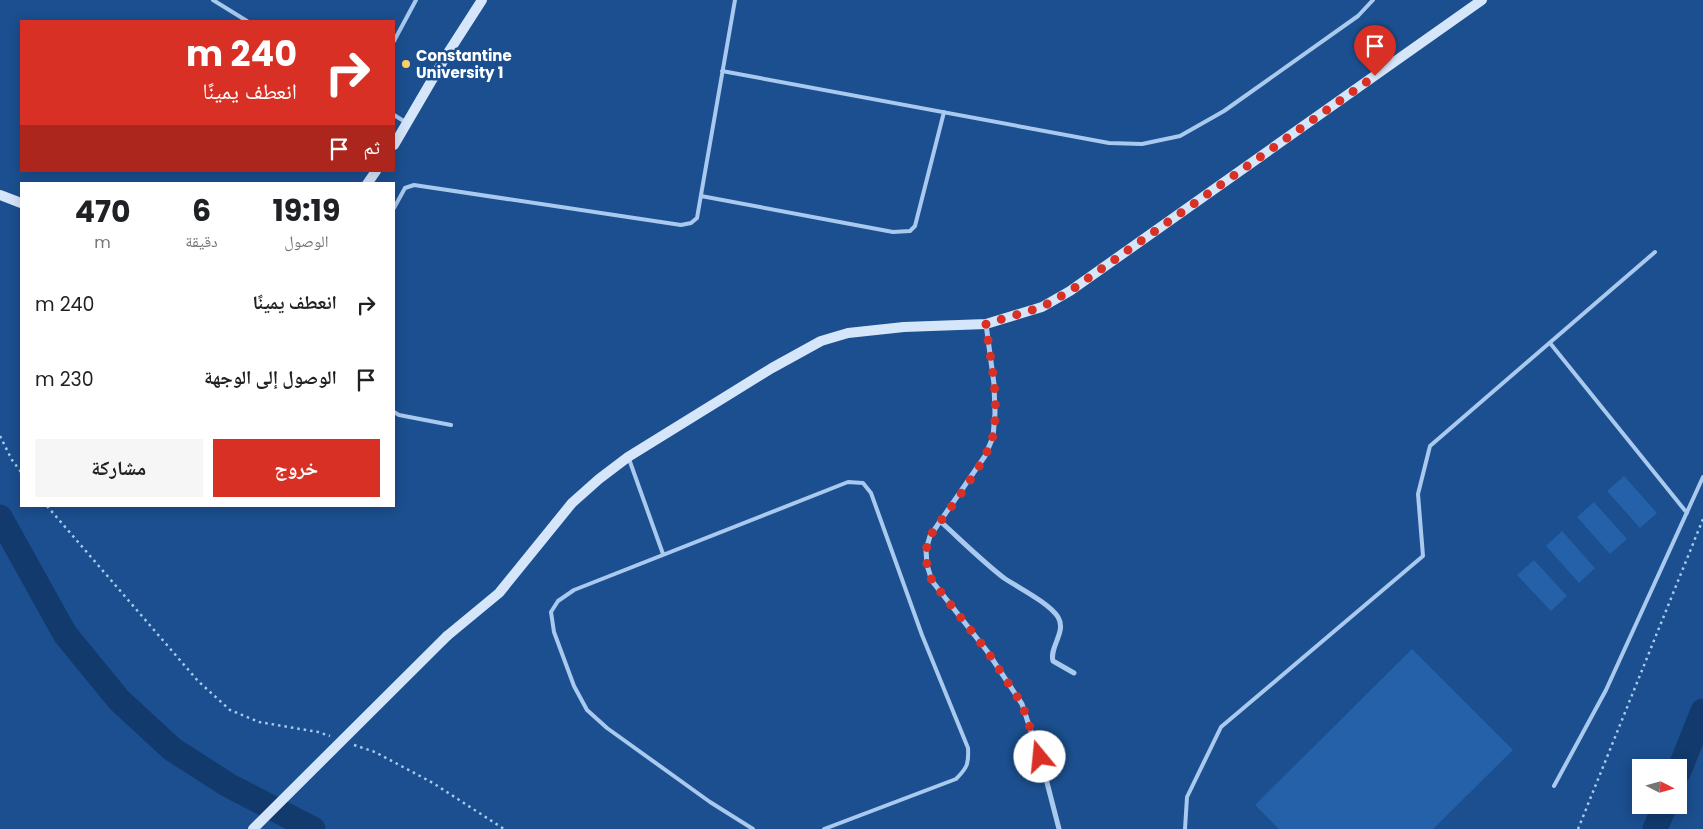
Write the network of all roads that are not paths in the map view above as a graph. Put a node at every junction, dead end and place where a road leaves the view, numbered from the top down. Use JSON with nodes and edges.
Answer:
{"nodes":[{"id":1,"x":213,"y":0,"type":"edge"},
{"id":2,"x":416,"y":0,"type":"edge"},
{"id":3,"x":482,"y":0,"type":"edge"},
{"id":4,"x":735,"y":0,"type":"edge"},
{"id":5,"x":1373,"y":0,"type":"edge"},
{"id":6,"x":1482,"y":0,"type":"edge"},
{"id":7,"x":245,"y":20,"type":"edge"},
{"id":8,"x":395,"y":38,"type":"edge"},
{"id":9,"x":722,"y":70,"type":"junction"},
{"id":10,"x":944,"y":112,"type":"junction"},
{"id":11,"x":395,"y":116,"type":"edge"},
{"id":12,"x":406,"y":123,"type":"junction"},
{"id":13,"x":395,"y":143,"type":"edge"},
{"id":14,"x":0,"y":195,"type":"edge"},
{"id":15,"x":701,"y":196,"type":"junction"},
{"id":16,"x":20,"y":203,"type":"edge"},
{"id":17,"x":395,"y":206,"type":"edge"},
{"id":18,"x":1655,"y":252,"type":"dead end"},
{"id":19,"x":986,"y":324,"type":"junction"},
{"id":20,"x":1550,"y":342,"type":"junction"},
{"id":21,"x":395,"y":413,"type":"edge"},
{"id":22,"x":451,"y":425,"type":"dead end"},
{"id":23,"x":628,"y":457,"type":"junction"},
{"id":24,"x":1703,"y":477,"type":"edge"},
{"id":25,"x":1687,"y":513,"type":"junction"},
{"id":26,"x":940,"y":522,"type":"junction"},
{"id":27,"x":663,"y":554,"type":"junction"},
{"id":28,"x":1074,"y":673,"type":"dead end"},
{"id":29,"x":1554,"y":786,"type":"dead end"},
{"id":30,"x":253,"y":829,"type":"edge"},
{"id":31,"x":753,"y":829,"type":"edge"},
{"id":32,"x":824,"y":829,"type":"edge"},
{"id":33,"x":1059,"y":829,"type":"edge"},
{"id":34,"x":1185,"y":829,"type":"edge"}],
"edges":[{"from":1,"to":7,"type":"lane"},
{"from":2,"to":8,"type":"lane"},
{"from":3,"to":12,"type":"street"},
{"from":4,"to":9,"type":"lane"},
{"from":5,"to":10,"type":"lane"},
{"from":6,"to":19,"type":"street"},
{"from":9,"to":10,"type":"lane"},
{"from":9,"to":15,"type":"lane"},
{"from":10,"to":15,"type":"lane"},
{"from":11,"to":12,"type":"lane"},
{"from":12,"to":13,"type":"street"},
{"from":14,"to":16,"type":"street"},
{"from":15,"to":17,"type":"lane"},
{"from":18,"to":20,"type":"lane"},
{"from":19,"to":23,"type":"street"},
{"from":19,"to":26,"type":"street"},
{"from":20,"to":25,"type":"lane"},
{"from":20,"to":34,"type":"lane"},
{"from":21,"to":22,"type":"lane"},
{"from":23,"to":27,"type":"lane"},
{"from":23,"to":30,"type":"street","bridge":true},
{"from":24,"to":25,"type":"lane"},
{"from":25,"to":29,"type":"lane"},
{"from":26,"to":28,"type":"street"},
{"from":26,"to":33,"type":"street"},
{"from":27,"to":31,"type":"lane"},
{"from":27,"to":32,"type":"lane"}]}
